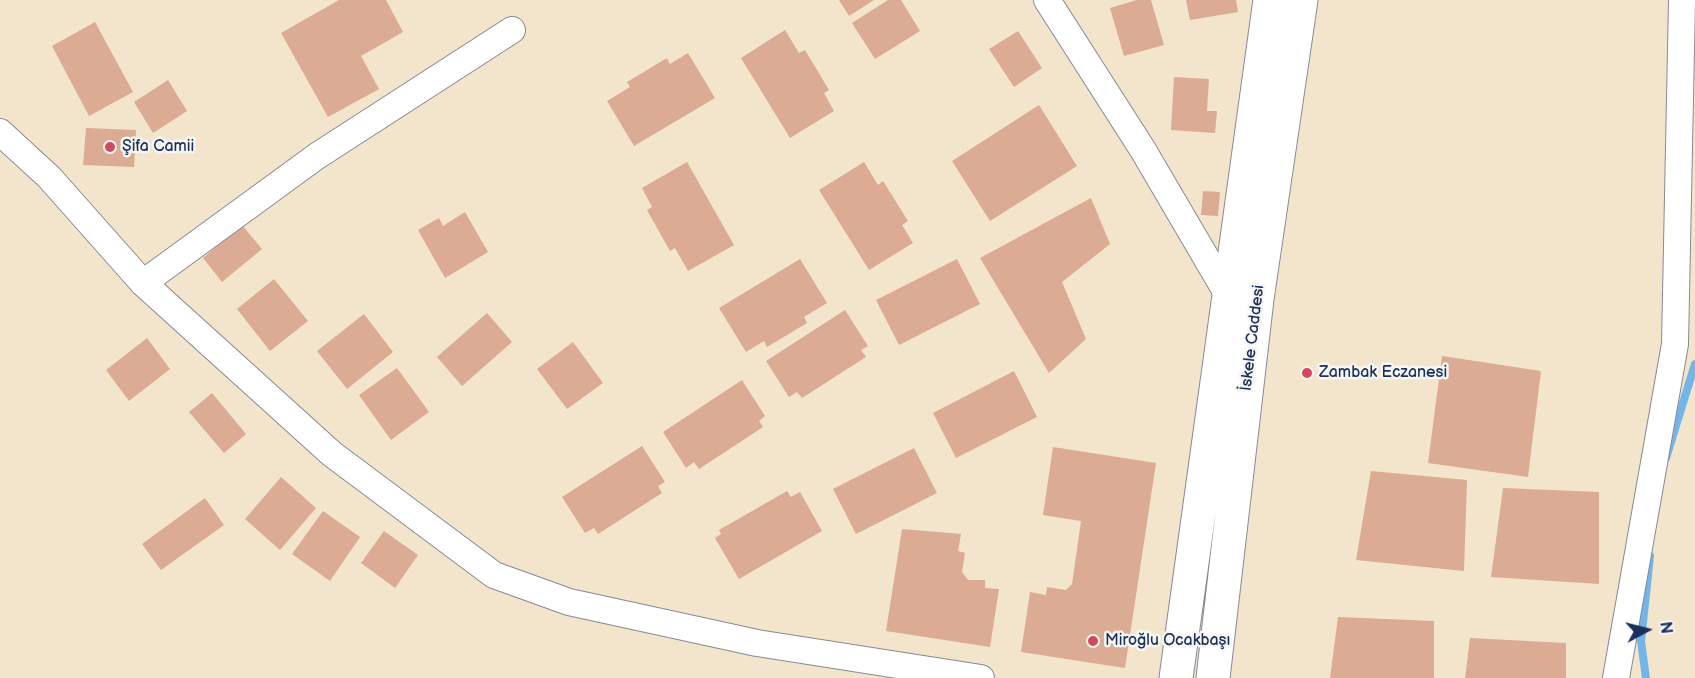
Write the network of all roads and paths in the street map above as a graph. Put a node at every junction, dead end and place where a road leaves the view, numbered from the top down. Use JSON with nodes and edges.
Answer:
{"nodes":[{"id":1,"x":1047,"y":0,"type":"edge"},
{"id":2,"x":1270,"y":0,"type":"edge"},
{"id":3,"x":1301,"y":0,"type":"edge"},
{"id":4,"x":1682,"y":0,"type":"edge"},
{"id":5,"x":512,"y":30,"type":"dead end"},
{"id":6,"x":0,"y":132,"type":"edge"},
{"id":7,"x":1687,"y":146,"type":"edge"},
{"id":8,"x":143,"y":283,"type":"junction"},
{"id":9,"x":1243,"y":297,"type":"junction"},
{"id":10,"x":981,"y":678,"type":"edge"},
{"id":11,"x":1176,"y":678,"type":"edge"},
{"id":12,"x":1213,"y":678,"type":"edge"},
{"id":13,"x":1616,"y":678,"type":"edge"}],
"edges":[{"from":1,"to":9,"type":"street"},
{"from":2,"to":9,"type":"main road"},
{"from":3,"to":9,"type":"main road","name":"İskele Caddesi"},
{"from":4,"to":7,"type":"street"},
{"from":5,"to":8,"type":"street"},
{"from":6,"to":8,"type":"street"},
{"from":7,"to":13,"type":"street"},
{"from":8,"to":10,"type":"street"},
{"from":9,"to":11,"type":"main road"},
{"from":9,"to":12,"type":"main road","name":"İskele Caddesi"}]}
